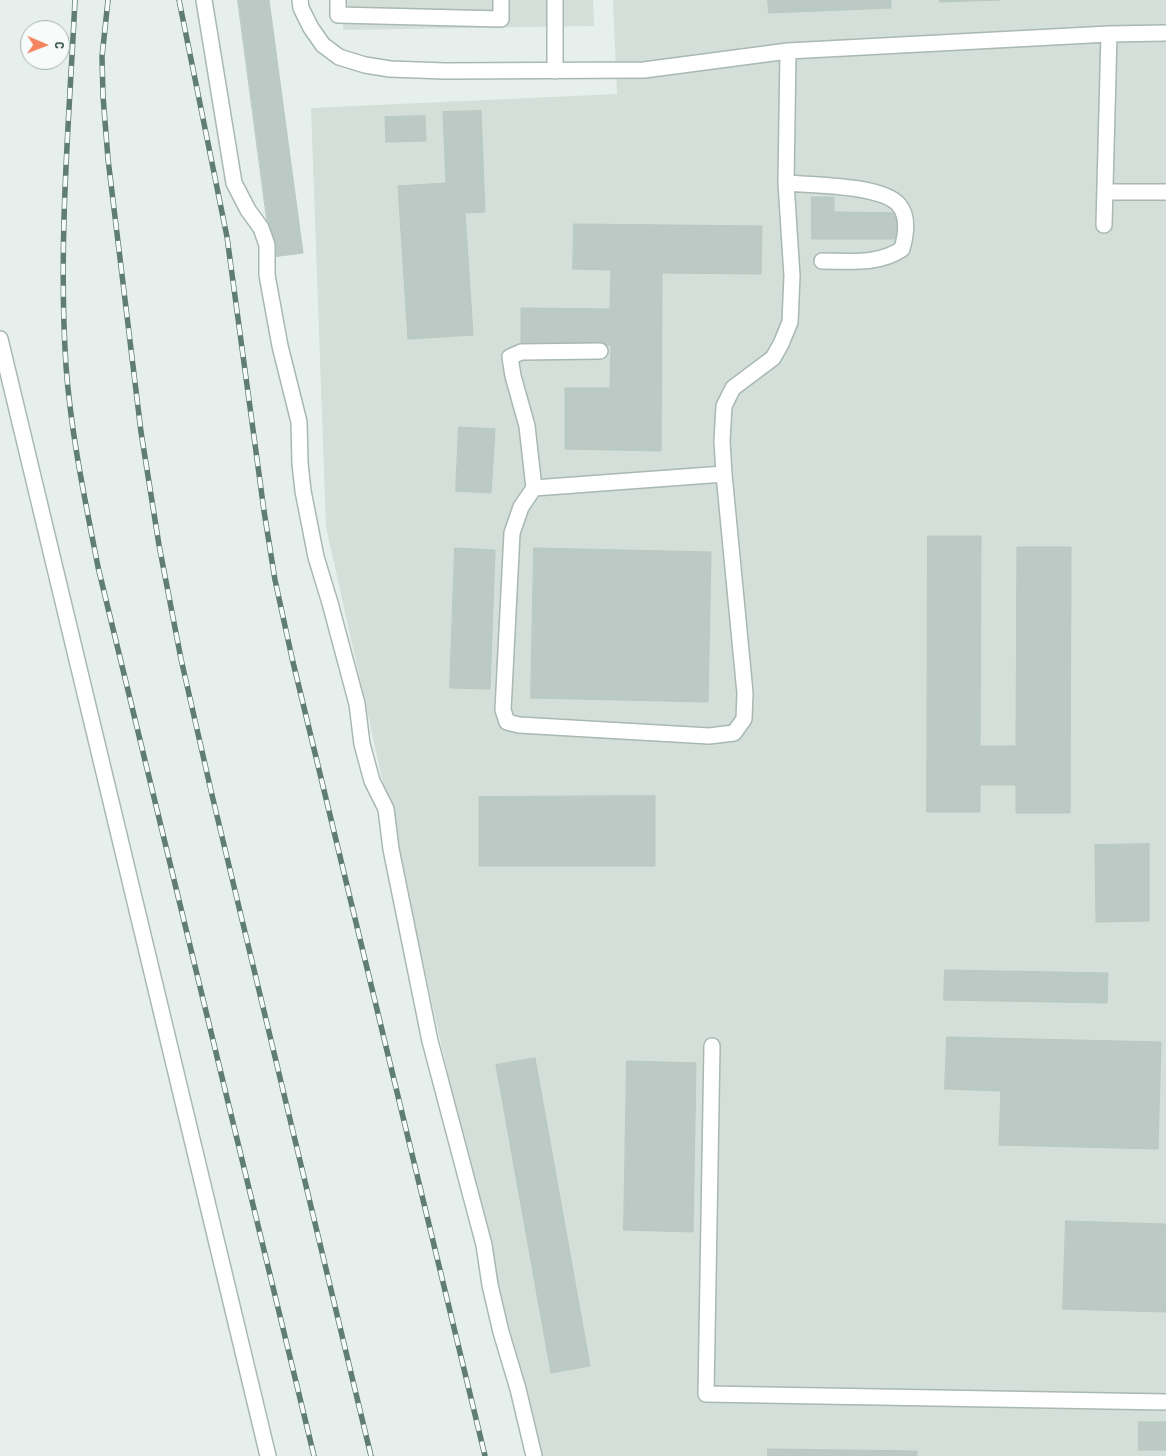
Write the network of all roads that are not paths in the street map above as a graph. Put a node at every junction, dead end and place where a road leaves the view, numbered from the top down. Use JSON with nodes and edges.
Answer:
{"nodes":[{"id":1,"x":204,"y":0,"type":"edge"},
{"id":2,"x":300,"y":0,"type":"edge"},
{"id":3,"x":338,"y":0,"type":"edge"},
{"id":4,"x":501,"y":0,"type":"edge"},
{"id":5,"x":555,"y":0,"type":"edge"},
{"id":6,"x":1166,"y":33,"type":"edge"},
{"id":7,"x":1109,"y":34,"type":"junction"},
{"id":8,"x":788,"y":51,"type":"junction"},
{"id":9,"x":555,"y":71,"type":"junction"},
{"id":10,"x":786,"y":183,"type":"junction"},
{"id":11,"x":1105,"y":192,"type":"junction"},
{"id":12,"x":1166,"y":192,"type":"edge"},
{"id":13,"x":1104,"y":225,"type":"dead end"},
{"id":14,"x":822,"y":261,"type":"dead end"},
{"id":15,"x":0,"y":338,"type":"edge"},
{"id":16,"x":600,"y":351,"type":"dead end"},
{"id":17,"x":724,"y":474,"type":"junction"},
{"id":18,"x":534,"y":488,"type":"junction"},
{"id":19,"x":712,"y":1046,"type":"dead end"},
{"id":20,"x":1166,"y":1402,"type":"edge"},
{"id":21,"x":268,"y":1456,"type":"edge"},
{"id":22,"x":534,"y":1456,"type":"edge"}],
"edges":[{"from":1,"to":22,"type":"street"},
{"from":2,"to":9,"type":"street"},
{"from":3,"to":4,"type":"street"},
{"from":5,"to":9,"type":"street"},
{"from":6,"to":7,"type":"street"},
{"from":7,"to":8,"type":"street"},
{"from":7,"to":11,"type":"street"},
{"from":8,"to":9,"type":"street"},
{"from":8,"to":10,"type":"street"},
{"from":10,"to":14,"type":"street"},
{"from":10,"to":17,"type":"street"},
{"from":11,"to":12,"type":"street"},
{"from":11,"to":13,"type":"street"},
{"from":15,"to":21,"type":"street"},
{"from":16,"to":18,"type":"street"},
{"from":17,"to":18,"type":"street"},
{"from":17,"to":18,"type":"street"},
{"from":19,"to":20,"type":"street"}]}
